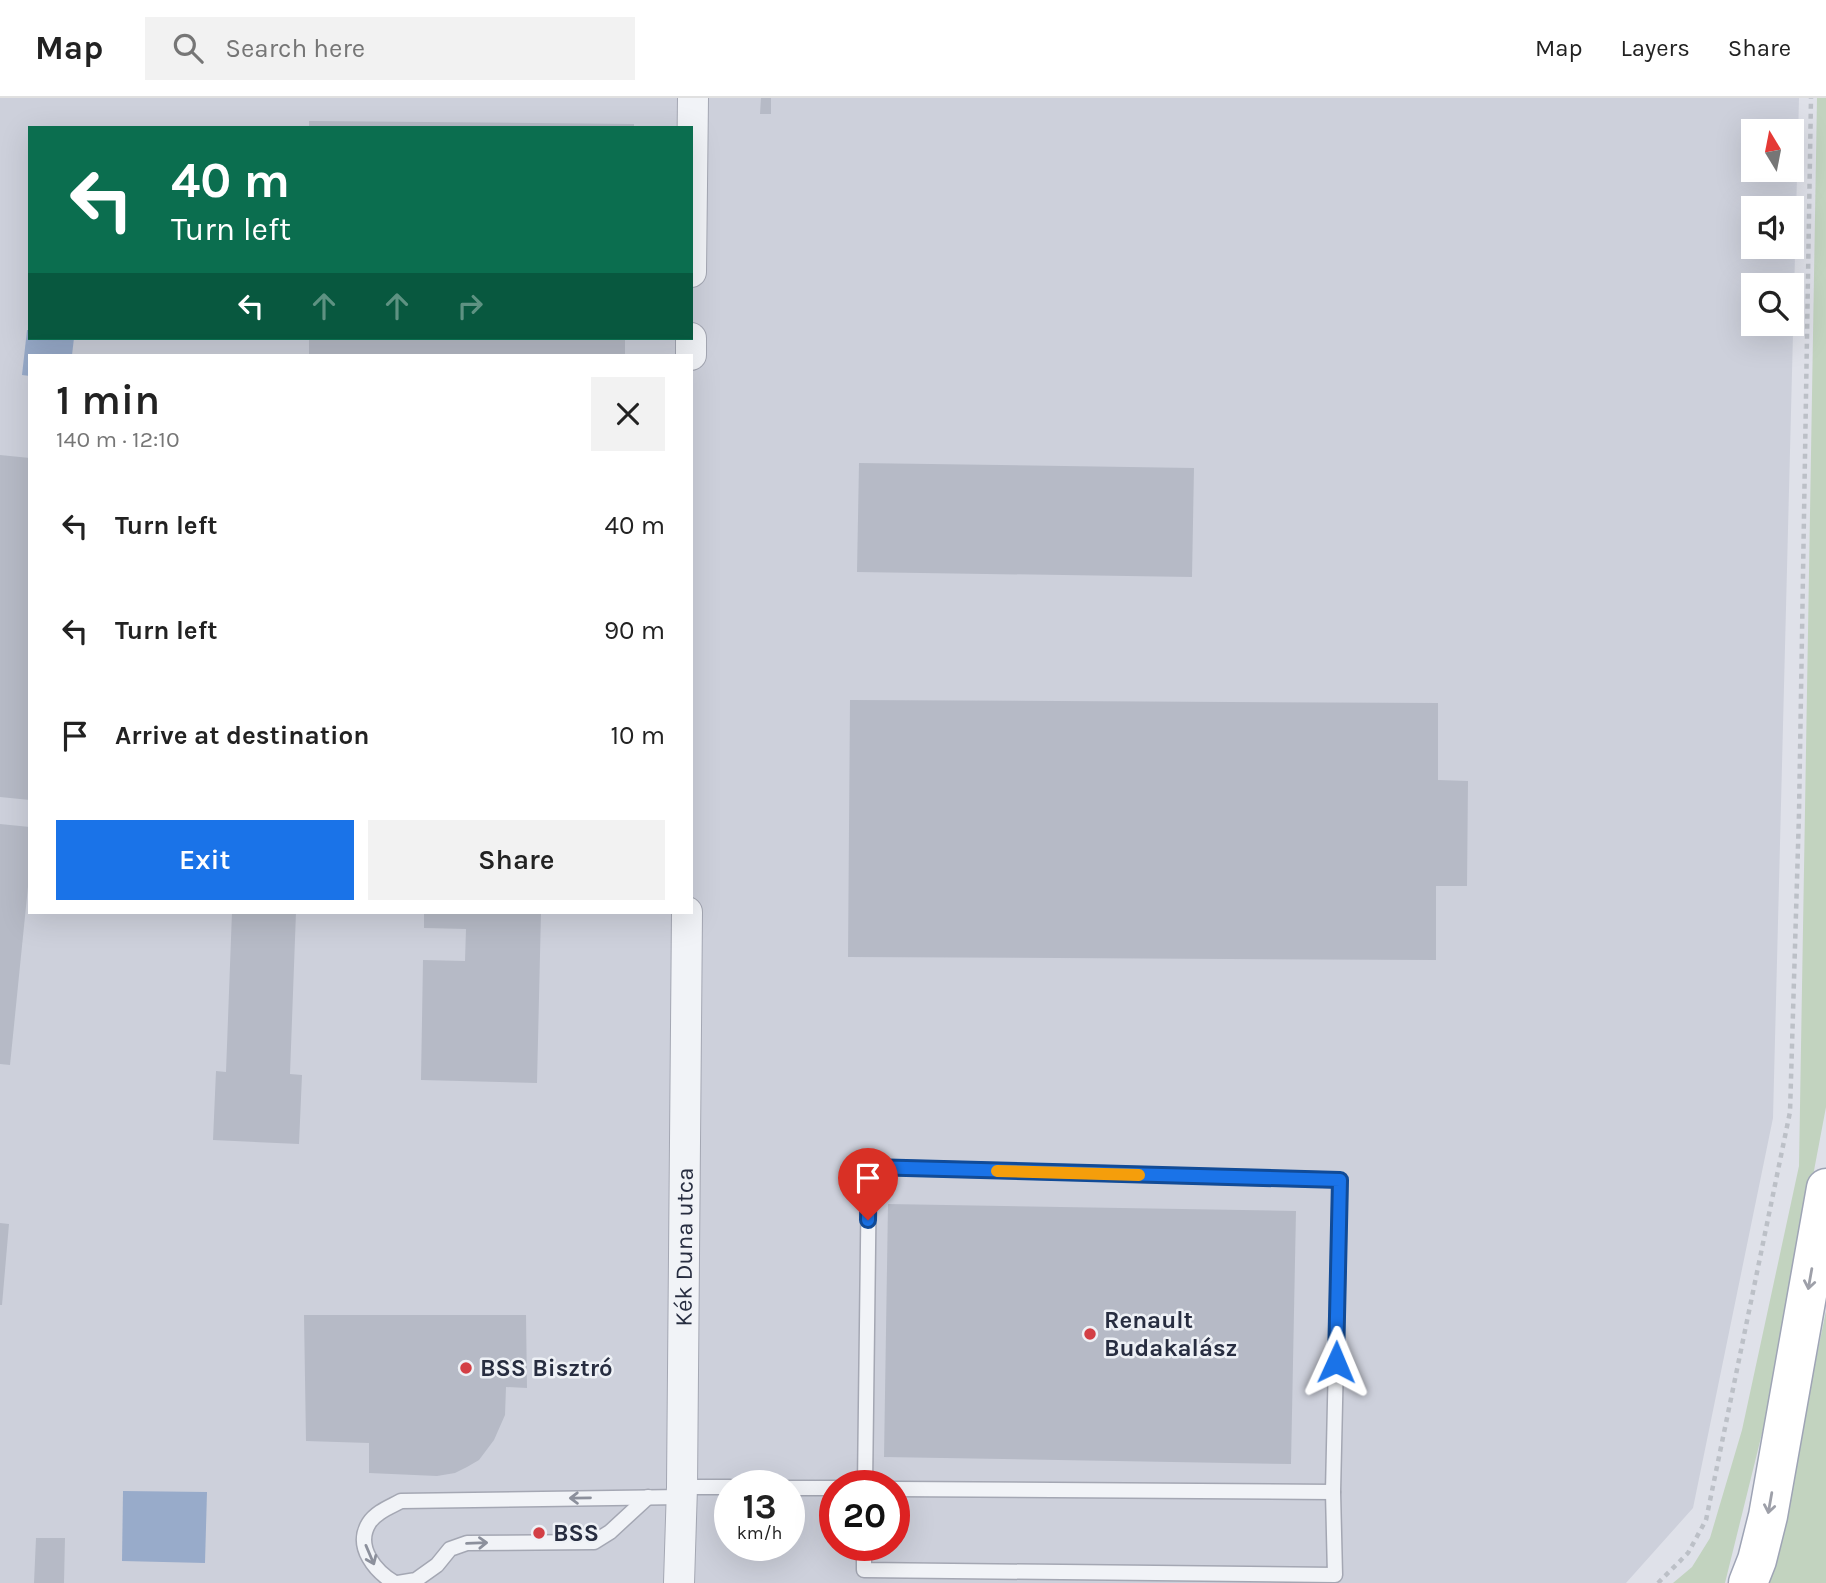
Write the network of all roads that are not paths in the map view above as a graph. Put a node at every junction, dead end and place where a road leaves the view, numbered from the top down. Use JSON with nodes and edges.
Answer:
{"nodes":[{"id":1,"x":693,"y":98,"type":"edge"},
{"id":2,"x":693,"y":126,"type":"edge"},
{"id":3,"x":687,"y":914,"type":"edge"},
{"id":4,"x":1826,"y":1188,"type":"edge"},
{"id":5,"x":865,"y":1470,"type":"edge"},
{"id":6,"x":714,"y":1489,"type":"edge"},
{"id":7,"x":910,"y":1489,"type":"edge"},
{"id":8,"x":682,"y":1492,"type":"junction"},
{"id":9,"x":1333,"y":1492,"type":"junction"},
{"id":10,"x":648,"y":1497,"type":"junction"},
{"id":11,"x":864,"y":1561,"type":"edge"},
{"id":12,"x":397,"y":1583,"type":"edge"},
{"id":13,"x":679,"y":1583,"type":"edge"},
{"id":14,"x":1748,"y":1583,"type":"edge"}],
"edges":[{"from":1,"to":2,"type":"street"},
{"from":3,"to":8,"type":"street","name":"Kék Duna utca"},
{"from":4,"to":14,"type":"main road","one_way":true},
{"from":5,"to":9,"type":"lane"},
{"from":6,"to":8,"type":"lane"},
{"from":7,"to":9,"type":"lane"},
{"from":8,"to":10,"type":"lane"},
{"from":8,"to":13,"type":"street","name":"Kék Duna utca"},
{"from":9,"to":11,"type":"lane"},
{"from":12,"to":10,"type":"lane","one_way":true},
{"from":10,"to":12,"type":"lane","one_way":true}]}
